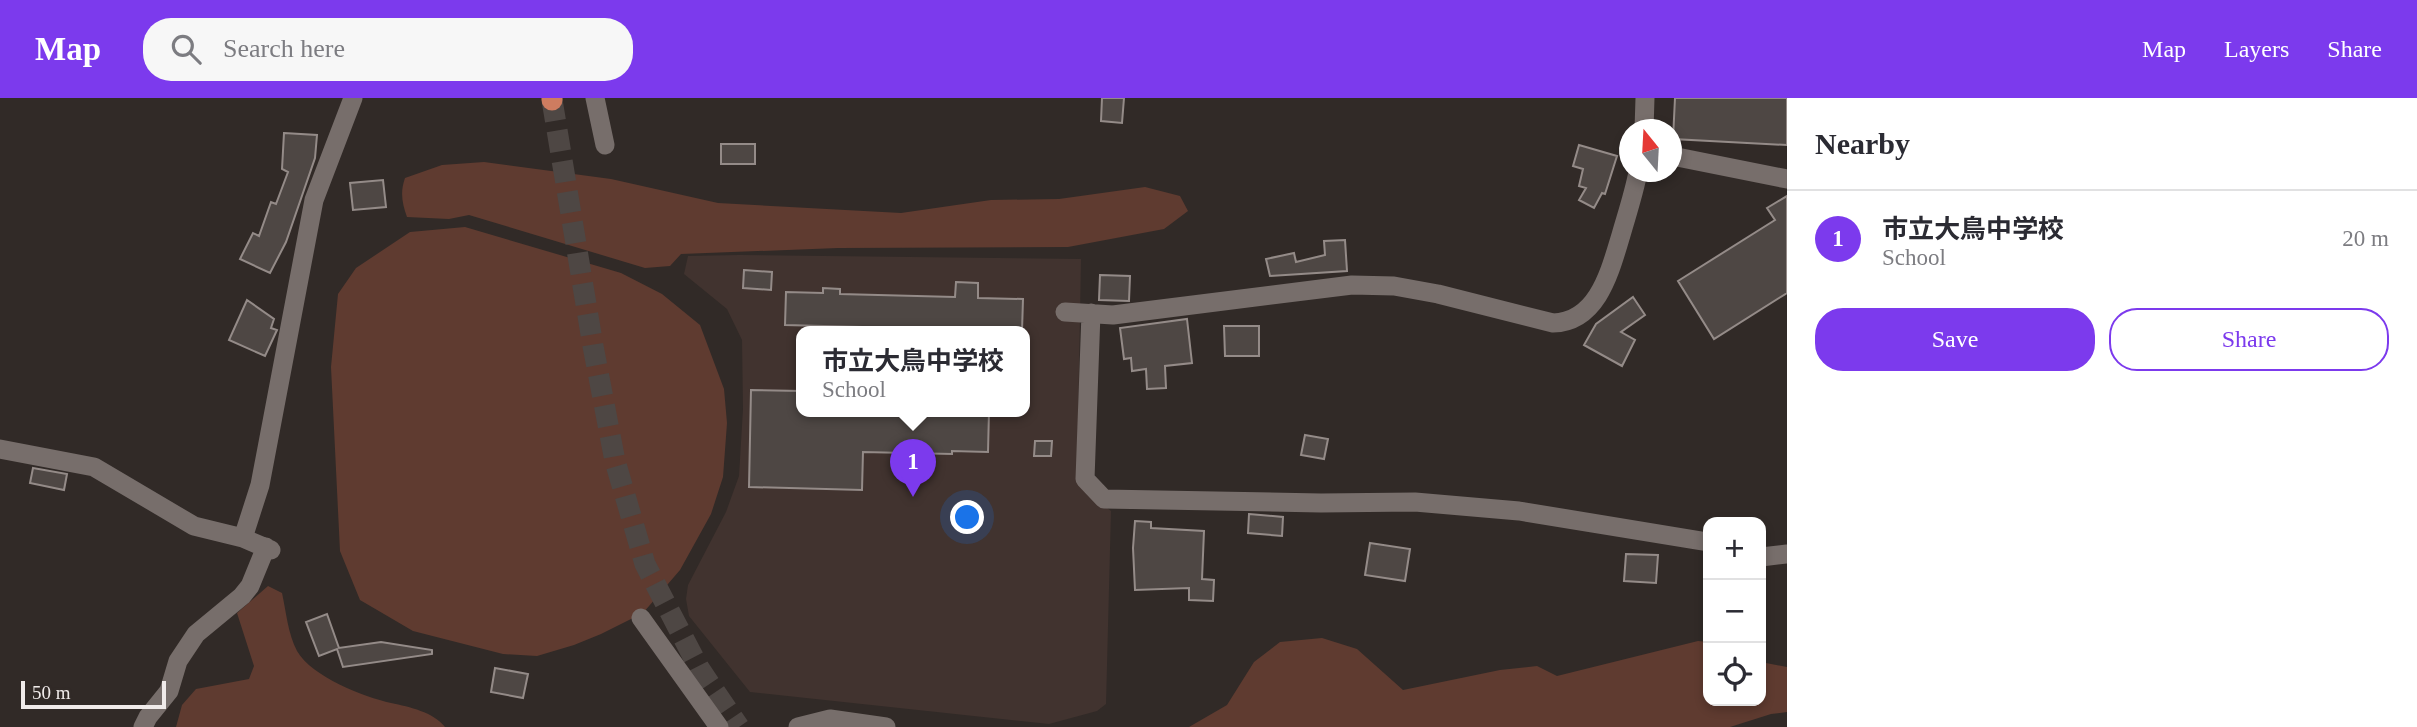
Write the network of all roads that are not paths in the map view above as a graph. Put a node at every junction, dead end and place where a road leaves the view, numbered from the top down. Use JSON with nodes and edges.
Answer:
{"nodes":[{"id":1,"x":353,"y":98,"type":"edge"},
{"id":2,"x":595,"y":98,"type":"edge"},
{"id":3,"x":1645,"y":98,"type":"edge"},
{"id":4,"x":1644,"y":119,"type":"edge"},
{"id":5,"x":605,"y":145,"type":"dead end"},
{"id":6,"x":1682,"y":158,"type":"edge"},
{"id":7,"x":1787,"y":179,"type":"edge"},
{"id":8,"x":1635,"y":182,"type":"edge"},
{"id":9,"x":1065,"y":312,"type":"dead end"},
{"id":10,"x":1091,"y":313,"type":"junction"},
{"id":11,"x":0,"y":449,"type":"edge"},
{"id":12,"x":243,"y":538,"type":"junction"},
{"id":13,"x":1703,"y":541,"type":"edge"},
{"id":14,"x":1787,"y":554,"type":"edge"},
{"id":15,"x":1766,"y":556,"type":"edge"},
{"id":16,"x":641,"y":618,"type":"dead end"},
{"id":17,"x":143,"y":727,"type":"edge"},
{"id":18,"x":719,"y":727,"type":"edge"},
{"id":19,"x":798,"y":727,"type":"edge"},
{"id":20,"x":886,"y":727,"type":"edge"}],
"edges":[{"from":1,"to":12,"type":"street"},
{"from":2,"to":5,"type":"street"},
{"from":3,"to":4,"type":"street"},
{"from":6,"to":7,"type":"street"},
{"from":8,"to":10,"type":"street"},
{"from":9,"to":10,"type":"street"},
{"from":10,"to":13,"type":"street"},
{"from":11,"to":12,"type":"street"},
{"from":12,"to":17,"type":"street"},
{"from":14,"to":15,"type":"street"},
{"from":16,"to":18,"type":"street"},
{"from":19,"to":20,"type":"street"}]}
